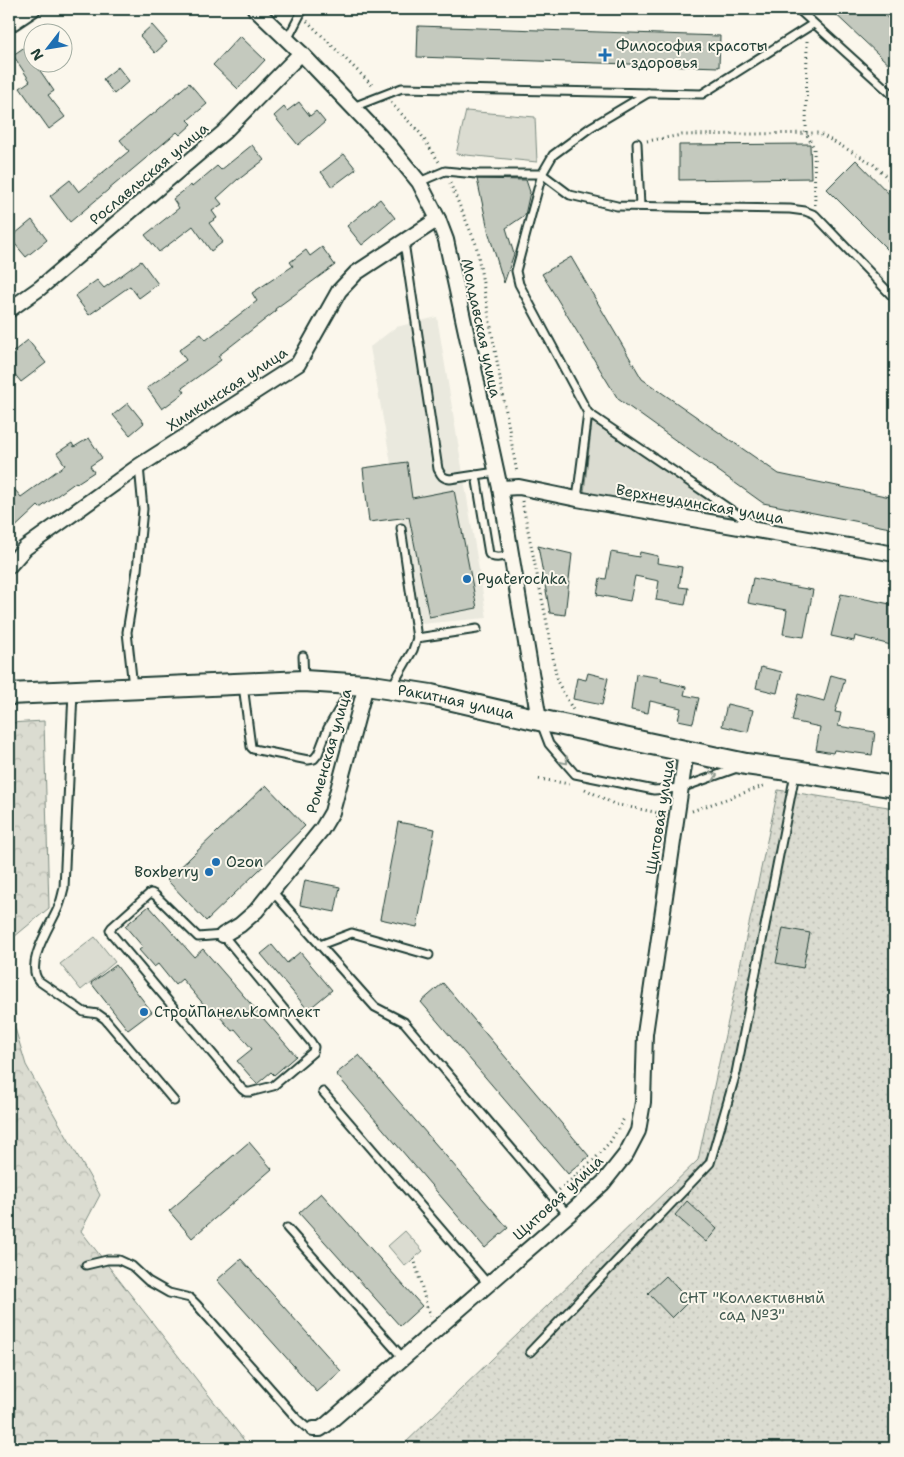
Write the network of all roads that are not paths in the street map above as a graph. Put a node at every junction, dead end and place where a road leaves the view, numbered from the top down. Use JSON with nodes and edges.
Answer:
{"nodes":[{"id":1,"x":33,"y":9,"type":"edge"},
{"id":2,"x":255,"y":9,"type":"edge"},
{"id":3,"x":303,"y":9,"type":"edge"},
{"id":4,"x":798,"y":9,"type":"edge"},
{"id":5,"x":9,"y":25,"type":"edge"},
{"id":6,"x":810,"y":26,"type":"junction"},
{"id":7,"x":287,"y":40,"type":"junction"},
{"id":8,"x":301,"y":53,"type":"junction"},
{"id":9,"x":648,"y":93,"type":"junction"},
{"id":10,"x":895,"y":97,"type":"edge"},
{"id":11,"x":353,"y":107,"type":"junction"},
{"id":12,"x":637,"y":143,"type":"road end"},
{"id":13,"x":542,"y":174,"type":"junction"},
{"id":14,"x":419,"y":182,"type":"junction"},
{"id":15,"x":640,"y":206,"type":"junction"},
{"id":16,"x":438,"y":220,"type":"junction"},
{"id":17,"x":404,"y":242,"type":"junction"},
{"id":18,"x":895,"y":299,"type":"edge"},
{"id":19,"x":9,"y":310,"type":"edge"},
{"id":20,"x":588,"y":413,"type":"junction"},
{"id":21,"x":139,"y":466,"type":"junction"},
{"id":22,"x":496,"y":472,"type":"junction"},
{"id":23,"x":476,"y":475,"type":"junction"},
{"id":24,"x":500,"y":488,"type":"junction"},
{"id":25,"x":577,"y":500,"type":"junction"},
{"id":26,"x":401,"y":528,"type":"dead end"},
{"id":27,"x":763,"y":531,"type":"junction"},
{"id":28,"x":895,"y":554,"type":"edge"},
{"id":29,"x":511,"y":555,"type":"junction"},
{"id":30,"x":9,"y":566,"type":"edge"},
{"id":31,"x":477,"y":629,"type":"dead end"},
{"id":32,"x":417,"y":638,"type":"junction"},
{"id":33,"x":303,"y":656,"type":"dead end"},
{"id":34,"x":304,"y":681,"type":"junction"},
{"id":35,"x":243,"y":684,"type":"junction"},
{"id":36,"x":359,"y":685,"type":"junction"},
{"id":37,"x":133,"y":689,"type":"junction"},
{"id":38,"x":391,"y":689,"type":"junction"},
{"id":39,"x":72,"y":692,"type":"junction"},
{"id":40,"x":9,"y":694,"type":"edge"},
{"id":41,"x":540,"y":720,"type":"junction"},
{"id":42,"x":686,"y":752,"type":"junction"},
{"id":43,"x":746,"y":764,"type":"junction"},
{"id":44,"x":795,"y":777,"type":"junction"},
{"id":45,"x":895,"y":787,"type":"edge"},
{"id":46,"x":681,"y":788,"type":"junction"},
{"id":47,"x":272,"y":891,"type":"junction"},
{"id":48,"x":223,"y":935,"type":"junction"},
{"id":49,"x":320,"y":945,"type":"junction"},
{"id":50,"x":429,"y":955,"type":"dead end"},
{"id":51,"x":323,"y":1092,"type":"dead end"},
{"id":52,"x":174,"y":1101,"type":"dead end"},
{"id":53,"x":568,"y":1214,"type":"junction"},
{"id":54,"x":287,"y":1228,"type":"dead end"},
{"id":55,"x":86,"y":1265,"type":"dead end"},
{"id":56,"x":488,"y":1284,"type":"junction"},
{"id":57,"x":530,"y":1352,"type":"dead end"},
{"id":58,"x":403,"y":1358,"type":"junction"},
{"id":59,"x":313,"y":1429,"type":"joint"}],
"edges":[{"from":1,"to":5,"type":"street"},
{"from":2,"to":7,"type":"street","name":"Молдавская улица"},
{"from":3,"to":7,"type":"lane"},
{"from":4,"to":6,"type":"lane"},
{"from":6,"to":9,"type":"lane"},
{"from":6,"to":10,"type":"lane"},
{"from":7,"to":8,"type":"street","name":"Молдавская улица"},
{"from":8,"to":11,"type":"street","name":"Молдавская улица"},
{"from":8,"to":19,"type":"street","name":"Рославльская улица"},
{"from":9,"to":11,"type":"lane"},
{"from":9,"to":13,"type":"lane"},
{"from":11,"to":14,"type":"street","name":"Молдавская улица"},
{"from":12,"to":15,"type":"lane"},
{"from":13,"to":14,"type":"lane"},
{"from":13,"to":15,"type":"lane"},
{"from":13,"to":20,"type":"lane"},
{"from":14,"to":16,"type":"street","name":"Молдавская улица"},
{"from":15,"to":18,"type":"lane"},
{"from":16,"to":17,"type":"street","name":"Химкинская улица"},
{"from":16,"to":22,"type":"street","name":"Молдавская улица"},
{"from":17,"to":21,"type":"street","name":"Химкинская улица"},
{"from":17,"to":23,"type":"lane"},
{"from":20,"to":25,"type":"lane"},
{"from":20,"to":27,"type":"lane"},
{"from":21,"to":30,"type":"street","name":"Химкинская улица"},
{"from":21,"to":37,"type":"lane"},
{"from":22,"to":23,"type":"lane"},
{"from":22,"to":24,"type":"street","name":"Молдавская улица"},
{"from":23,"to":29,"type":"lane"},
{"from":24,"to":25,"type":"street","name":"Верхнеудинская улица"},
{"from":24,"to":29,"type":"street","name":"Молдавская улица"},
{"from":25,"to":27,"type":"street","name":"Верхнеудинская улица"},
{"from":26,"to":32,"type":"lane"},
{"from":27,"to":28,"type":"street","name":"Верхнеудинская улица"},
{"from":29,"to":41,"type":"street","name":"Молдавская улица"},
{"from":31,"to":32,"type":"lane"},
{"from":32,"to":38,"type":"lane"},
{"from":33,"to":34,"type":"lane"},
{"from":34,"to":35,"type":"street","name":"Ракитная улица"},
{"from":34,"to":36,"type":"street","name":"Ракитная улица"},
{"from":35,"to":36,"type":"lane"},
{"from":35,"to":37,"type":"street","name":"Ракитная улица"},
{"from":36,"to":38,"type":"street","name":"Ракитная улица"},
{"from":36,"to":47,"type":"street","name":"Роменская улица"},
{"from":37,"to":39,"type":"street","name":"Ракитная улица"},
{"from":38,"to":41,"type":"street","name":"Ракитная улица"},
{"from":39,"to":40,"type":"street","name":"Ракитная улица"},
{"from":39,"to":52,"type":"lane"},
{"from":41,"to":42,"type":"street","name":"Ракитная улица"},
{"from":41,"to":46,"type":"lane","one_way":true},
{"from":42,"to":43,"type":"street","name":"Ракитная улица"},
{"from":42,"to":46,"type":"street","name":"Щитовая улица"},
{"from":43,"to":44,"type":"street","name":"Ракитная улица"},
{"from":46,"to":43,"type":"lane","one_way":true},
{"from":44,"to":45,"type":"street","name":"Ракитная улица"},
{"from":44,"to":57,"type":"lane"},
{"from":46,"to":53,"type":"street","name":"Щитовая улица"},
{"from":47,"to":48,"type":"street","name":"Роменская улица"},
{"from":47,"to":49,"type":"lane"},
{"from":48,"to":48,"type":"lane"},
{"from":49,"to":50,"type":"lane"},
{"from":49,"to":53,"type":"lane"},
{"from":51,"to":56,"type":"lane"},
{"from":53,"to":56,"type":"street","name":"Щитовая улица"},
{"from":54,"to":58,"type":"lane"},
{"from":55,"to":59,"type":"lane"},
{"from":56,"to":58,"type":"street","name":"Щитовая улица"},
{"from":58,"to":59,"type":"street","name":"Щитовая улица"}]}
